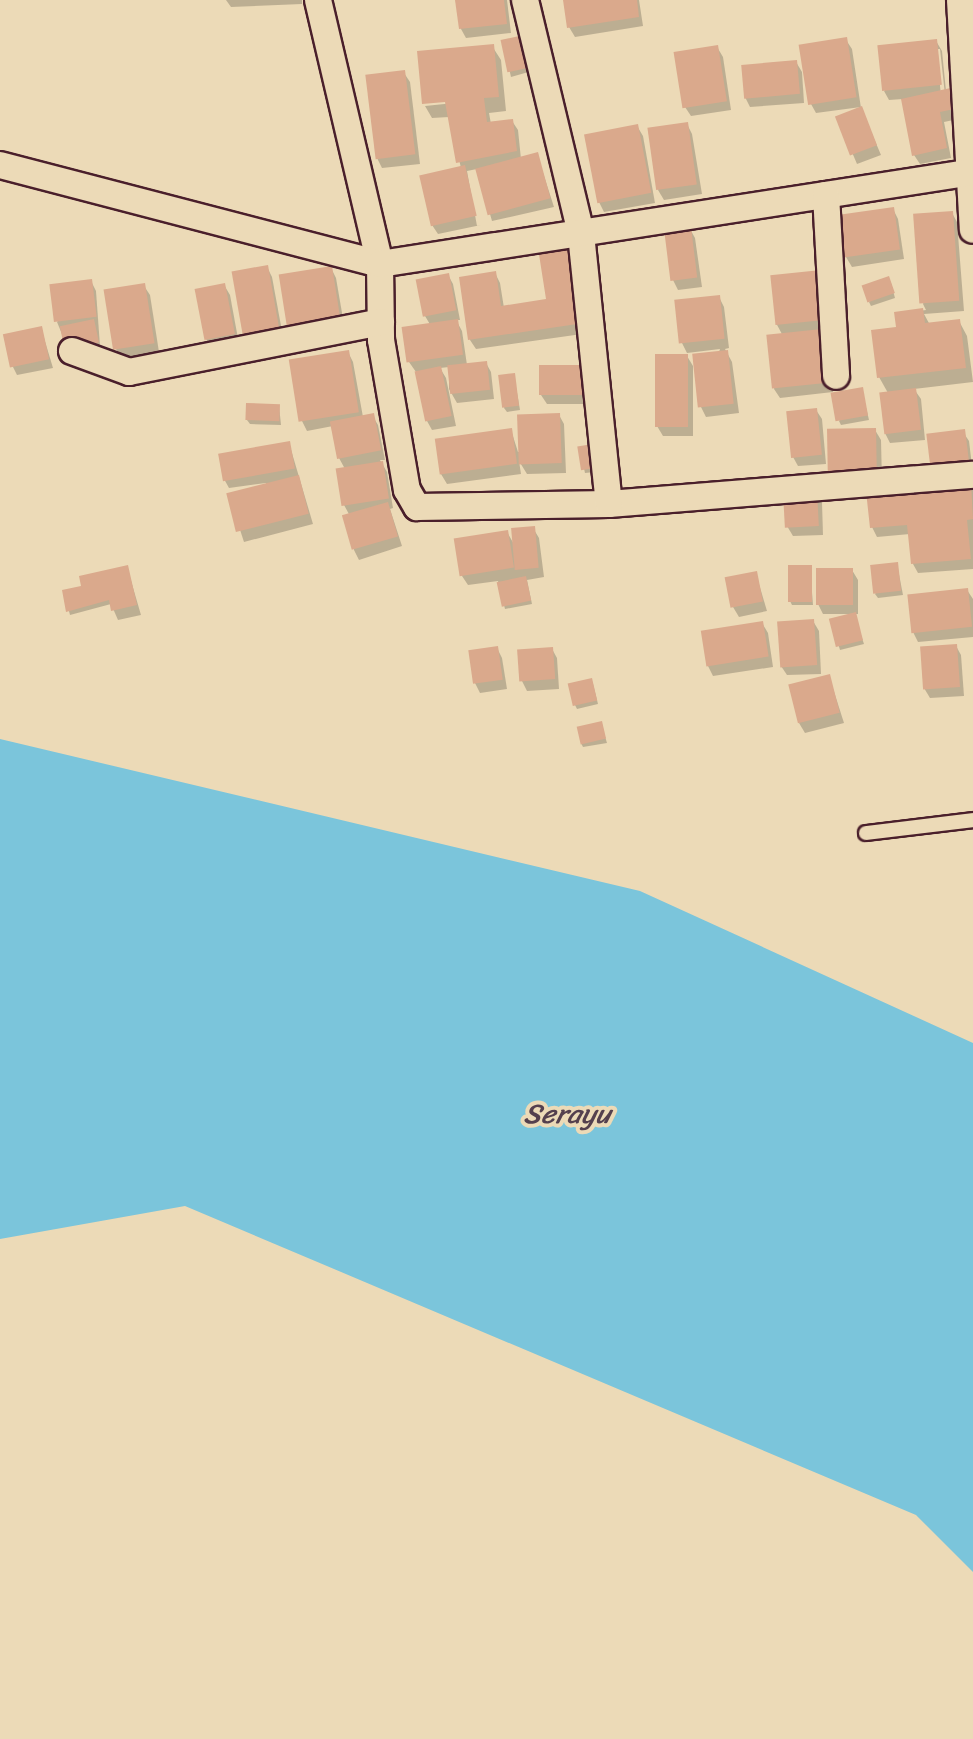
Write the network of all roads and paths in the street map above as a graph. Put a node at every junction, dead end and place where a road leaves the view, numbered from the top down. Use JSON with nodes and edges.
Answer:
{"nodes":[{"id":1,"x":318,"y":0,"type":"edge"},
{"id":2,"x":525,"y":0,"type":"edge"},
{"id":3,"x":960,"y":0,"type":"edge"},
{"id":4,"x":0,"y":165,"type":"edge"},
{"id":5,"x":972,"y":172,"type":"edge"},
{"id":6,"x":826,"y":195,"type":"junction"},
{"id":7,"x":973,"y":230,"type":"edge"},
{"id":8,"x":581,"y":234,"type":"junction"},
{"id":9,"x":380,"y":264,"type":"junction"},
{"id":10,"x":381,"y":322,"type":"junction"},
{"id":11,"x":72,"y":351,"type":"dead end"},
{"id":12,"x":836,"y":376,"type":"dead end"},
{"id":13,"x":973,"y":475,"type":"edge"},
{"id":14,"x":609,"y":504,"type":"junction"},
{"id":15,"x":973,"y":820,"type":"edge"},
{"id":16,"x":866,"y":833,"type":"dead end"}],
"edges":[{"from":1,"to":9,"type":"street"},
{"from":2,"to":8,"type":"street"},
{"from":3,"to":5,"type":"street"},
{"from":4,"to":9,"type":"street"},
{"from":5,"to":6,"type":"street"},
{"from":5,"to":7,"type":"street"},
{"from":6,"to":8,"type":"street"},
{"from":6,"to":12,"type":"street"},
{"from":8,"to":9,"type":"street"},
{"from":8,"to":14,"type":"street"},
{"from":9,"to":10,"type":"street"},
{"from":10,"to":11,"type":"street"},
{"from":10,"to":14,"type":"street"},
{"from":13,"to":14,"type":"street"},
{"from":15,"to":16,"type":"lane"}]}
